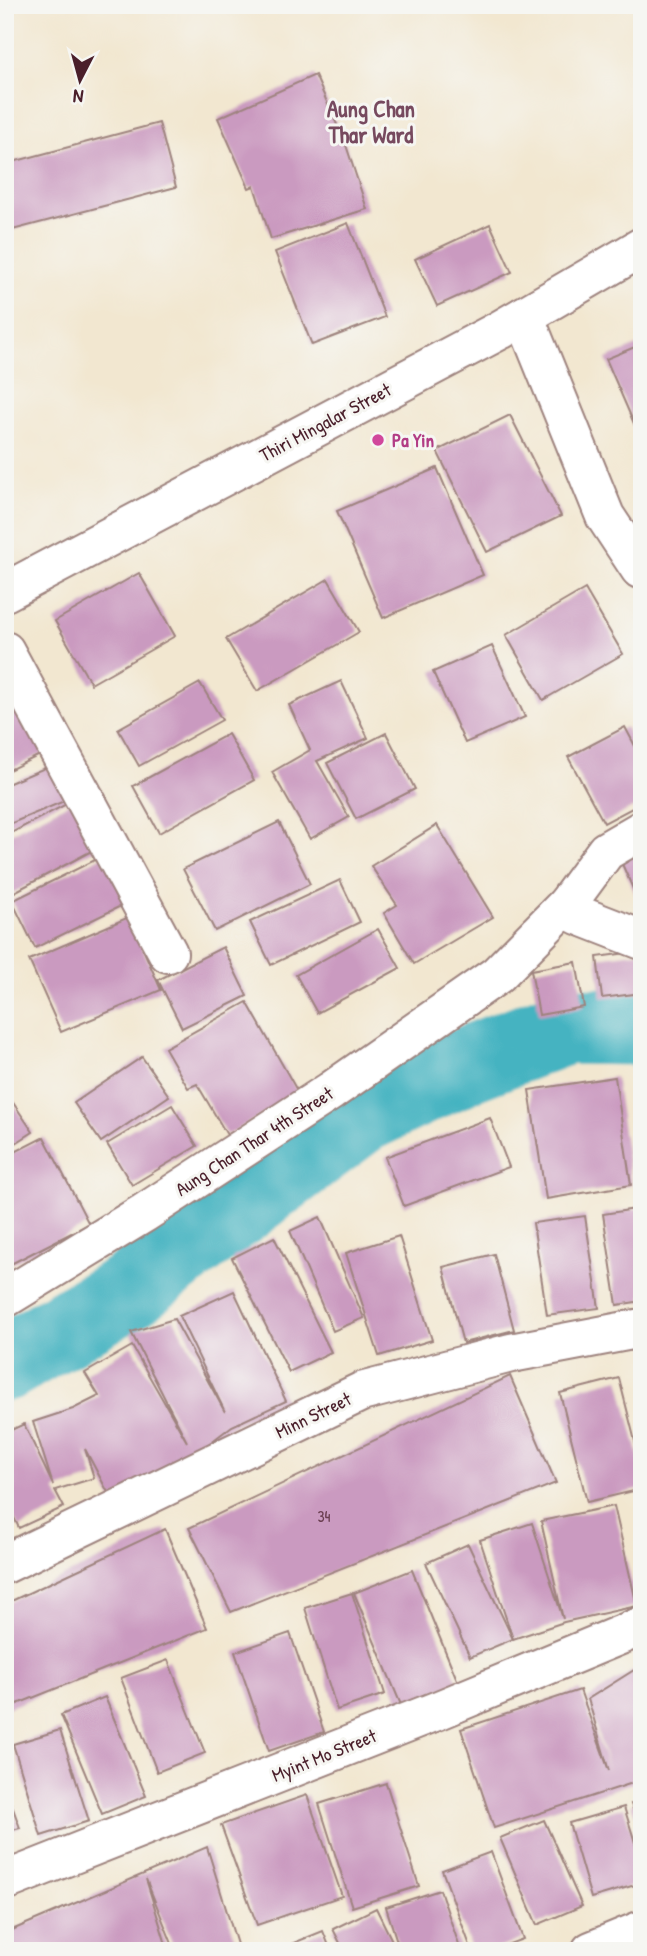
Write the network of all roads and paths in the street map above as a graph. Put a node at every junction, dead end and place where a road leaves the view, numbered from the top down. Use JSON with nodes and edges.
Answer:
{"nodes":[{"id":1,"x":642,"y":247,"type":"edge"},
{"id":2,"x":524,"y":316,"type":"junction"},
{"id":3,"x":640,"y":569,"type":"edge"},
{"id":4,"x":5,"y":592,"type":"edge"},
{"id":5,"x":5,"y":651,"type":"edge"},
{"id":6,"x":642,"y":830,"type":"edge"},
{"id":7,"x":567,"y":904,"type":"junction"},
{"id":8,"x":642,"y":940,"type":"edge"},
{"id":9,"x":168,"y":953,"type":"dead end"},
{"id":10,"x":5,"y":1297,"type":"edge"},
{"id":11,"x":642,"y":1328,"type":"edge"},
{"id":12,"x":5,"y":1564,"type":"edge"},
{"id":13,"x":642,"y":1626,"type":"edge"},
{"id":14,"x":5,"y":1881,"type":"edge"},
{"id":15,"x":642,"y":1930,"type":"edge"},
{"id":16,"x":591,"y":1951,"type":"edge"}],
"edges":[{"from":1,"to":2,"type":"street","name":"Thiri Mingalar Street"},
{"from":2,"to":3,"type":"street"},
{"from":2,"to":4,"type":"street","name":"Thiri Mingalar Street"},
{"from":5,"to":9,"type":"street"},
{"from":6,"to":7,"type":"street","name":"Aung Chan Thar 4th Street"},
{"from":7,"to":8,"type":"street"},
{"from":7,"to":10,"type":"street","name":"Aung Chan Thar 4th Street"},
{"from":11,"to":12,"type":"street","name":"Minn Street"},
{"from":13,"to":14,"type":"street","name":"Myint Mo Street"},
{"from":15,"to":16,"type":"street"}]}
